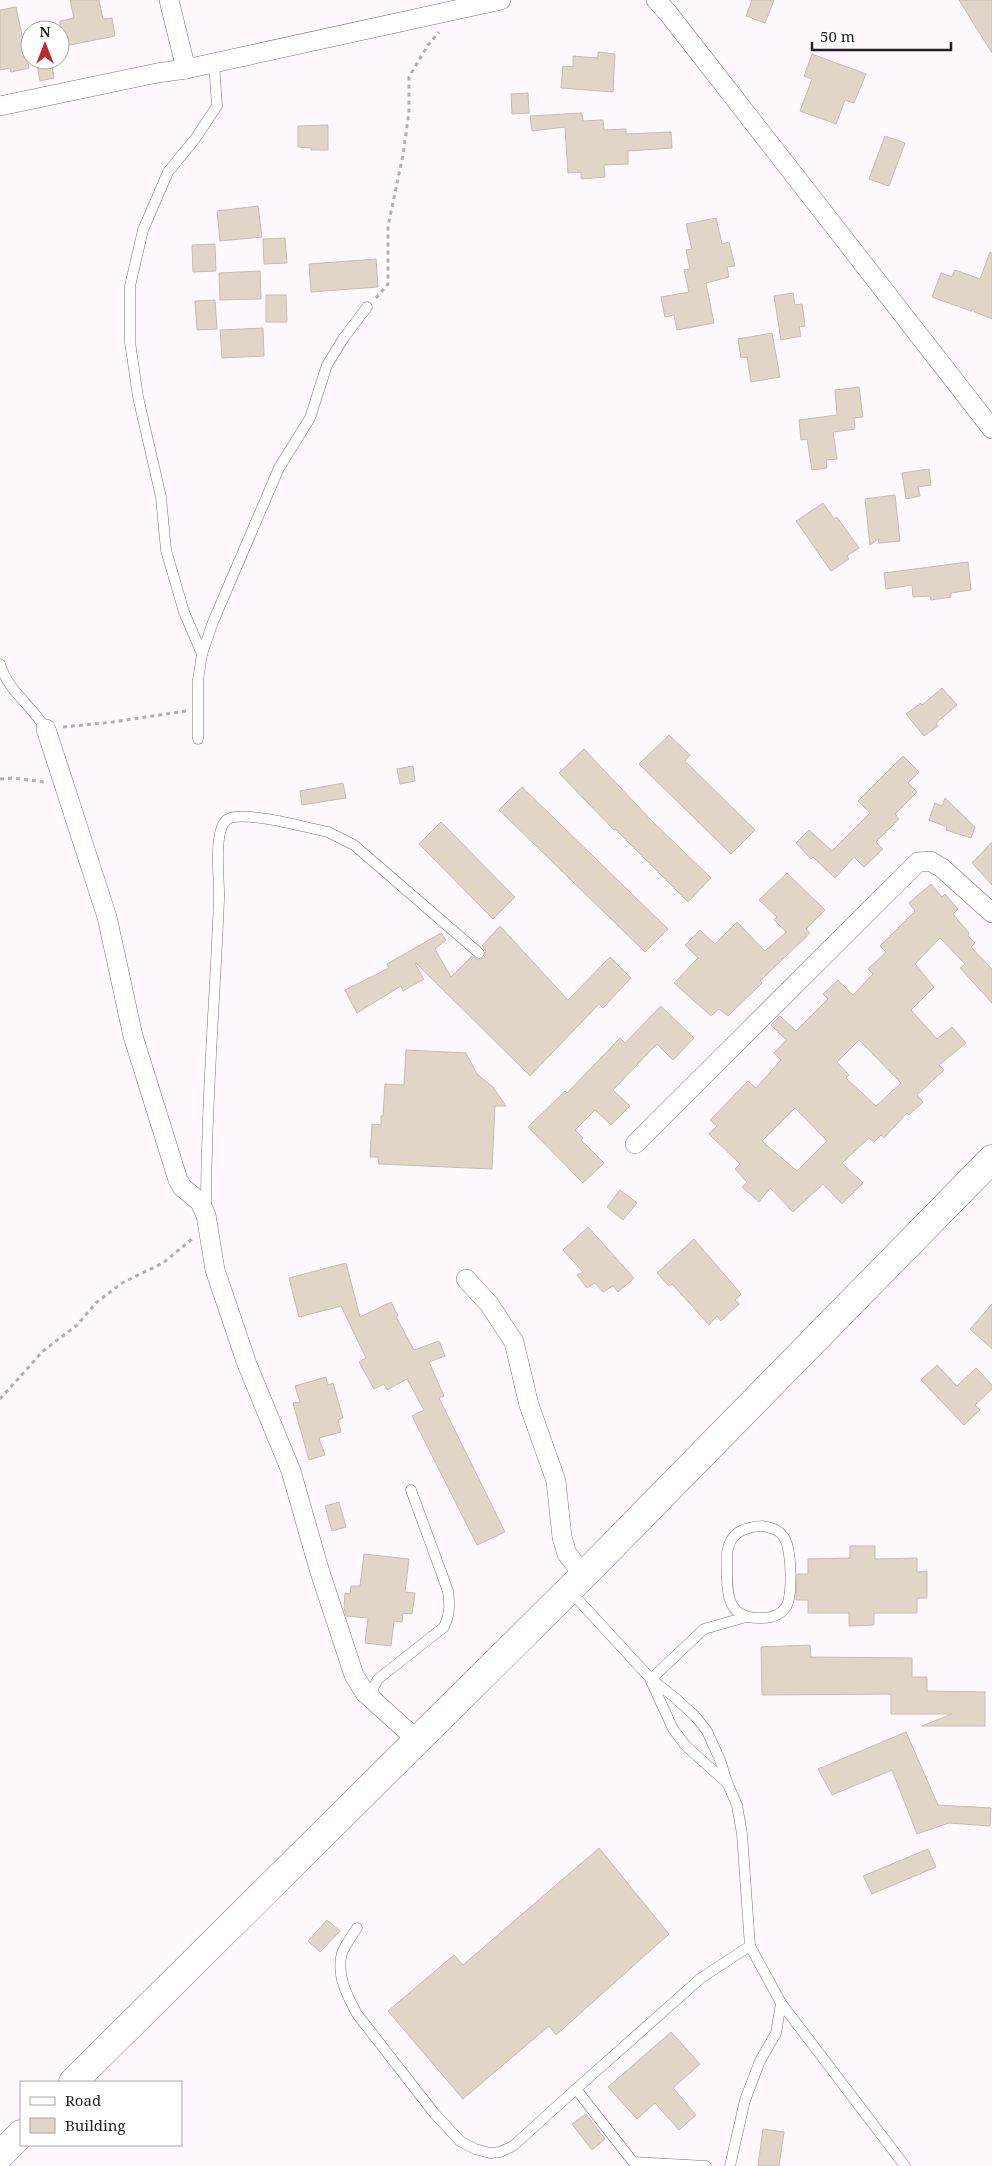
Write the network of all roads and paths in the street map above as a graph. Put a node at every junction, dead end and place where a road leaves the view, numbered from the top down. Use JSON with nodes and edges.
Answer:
{"nodes":[{"id":1,"x":169,"y":0,"type":"edge"},
{"id":2,"x":501,"y":0,"type":"edge"},
{"id":3,"x":656,"y":0,"type":"edge"},
{"id":4,"x":457,"y":10,"type":"junction"},
{"id":5,"x":214,"y":63,"type":"junction"},
{"id":6,"x":186,"y":69,"type":"junction"},
{"id":7,"x":0,"y":106,"type":"edge"},
{"id":8,"x":367,"y":307,"type":"joint"},
{"id":9,"x":992,"y":429,"type":"edge"},
{"id":10,"x":202,"y":654,"type":"junction"},
{"id":11,"x":0,"y":664,"type":"edge"},
{"id":12,"x":196,"y":710,"type":"junction"},
{"id":13,"x":46,"y":728,"type":"junction"},
{"id":14,"x":198,"y":739,"type":"dead end"},
{"id":15,"x":0,"y":779,"type":"edge"},
{"id":16,"x":63,"y":784,"type":"junction"},
{"id":17,"x":992,"y":913,"type":"edge"},
{"id":18,"x":479,"y":953,"type":"dead end"},
{"id":19,"x":635,"y":1144,"type":"dead end"},
{"id":20,"x":992,"y":1159,"type":"edge"},
{"id":21,"x":206,"y":1215,"type":"junction"},
{"id":22,"x":466,"y":1279,"type":"dead end"},
{"id":23,"x":0,"y":1399,"type":"edge"},
{"id":24,"x":411,"y":1490,"type":"dead end"},
{"id":25,"x":576,"y":1582,"type":"junction"},
{"id":26,"x":746,"y":1617,"type":"junction"},
{"id":27,"x":651,"y":1679,"type":"junction"},
{"id":28,"x":376,"y":1704,"type":"junction"},
{"id":29,"x":417,"y":1740,"type":"junction"},
{"id":30,"x":727,"y":1782,"type":"junction"},
{"id":31,"x":356,"y":1928,"type":"dead end"},
{"id":32,"x":750,"y":1946,"type":"junction"},
{"id":33,"x":781,"y":2002,"type":"junction"},
{"id":34,"x":74,"y":2081,"type":"edge"},
{"id":35,"x":576,"y":2089,"type":"junction"},
{"id":36,"x":20,"y":2135,"type":"edge"},
{"id":37,"x":0,"y":2155,"type":"edge"},
{"id":38,"x":630,"y":2164,"type":"edge"},
{"id":39,"x":706,"y":2166,"type":"edge"},
{"id":40,"x":730,"y":2166,"type":"edge"},
{"id":41,"x":905,"y":2166,"type":"edge"}],
"edges":[{"from":1,"to":6,"type":"street"},
{"from":2,"to":4,"type":"street"},
{"from":3,"to":9,"type":"street"},
{"from":4,"to":5,"type":"street"},
{"from":4,"to":8,"type":"path"},
{"from":5,"to":6,"type":"street"},
{"from":5,"to":10,"type":"lane"},
{"from":6,"to":7,"type":"street"},
{"from":8,"to":10,"type":"lane"},
{"from":10,"to":12,"type":"lane"},
{"from":11,"to":13,"type":"lane"},
{"from":12,"to":13,"type":"path"},
{"from":12,"to":14,"type":"lane"},
{"from":13,"to":16,"type":"street"},
{"from":15,"to":16,"type":"path"},
{"from":16,"to":21,"type":"street"},
{"from":17,"to":19,"type":"street"},
{"from":18,"to":21,"type":"lane"},
{"from":20,"to":25,"type":"main road"},
{"from":21,"to":23,"type":"path"},
{"from":21,"to":28,"type":"street"},
{"from":22,"to":25,"type":"street"},
{"from":24,"to":28,"type":"lane"},
{"from":25,"to":27,"type":"lane"},
{"from":25,"to":29,"type":"main road"},
{"from":26,"to":26,"type":"lane"},
{"from":26,"to":27,"type":"lane"},
{"from":27,"to":30,"type":"lane"},
{"from":27,"to":30,"type":"lane"},
{"from":28,"to":29,"type":"street"},
{"from":29,"to":34,"type":"main road"},
{"from":30,"to":32,"type":"lane"},
{"from":31,"to":35,"type":"lane"},
{"from":32,"to":33,"type":"lane"},
{"from":32,"to":35,"type":"lane"},
{"from":33,"to":40,"type":"lane"},
{"from":33,"to":41,"type":"lane"},
{"from":35,"to":38,"type":"lane"},
{"from":36,"to":37,"type":"main road"},
{"from":38,"to":39,"type":"lane"}]}
